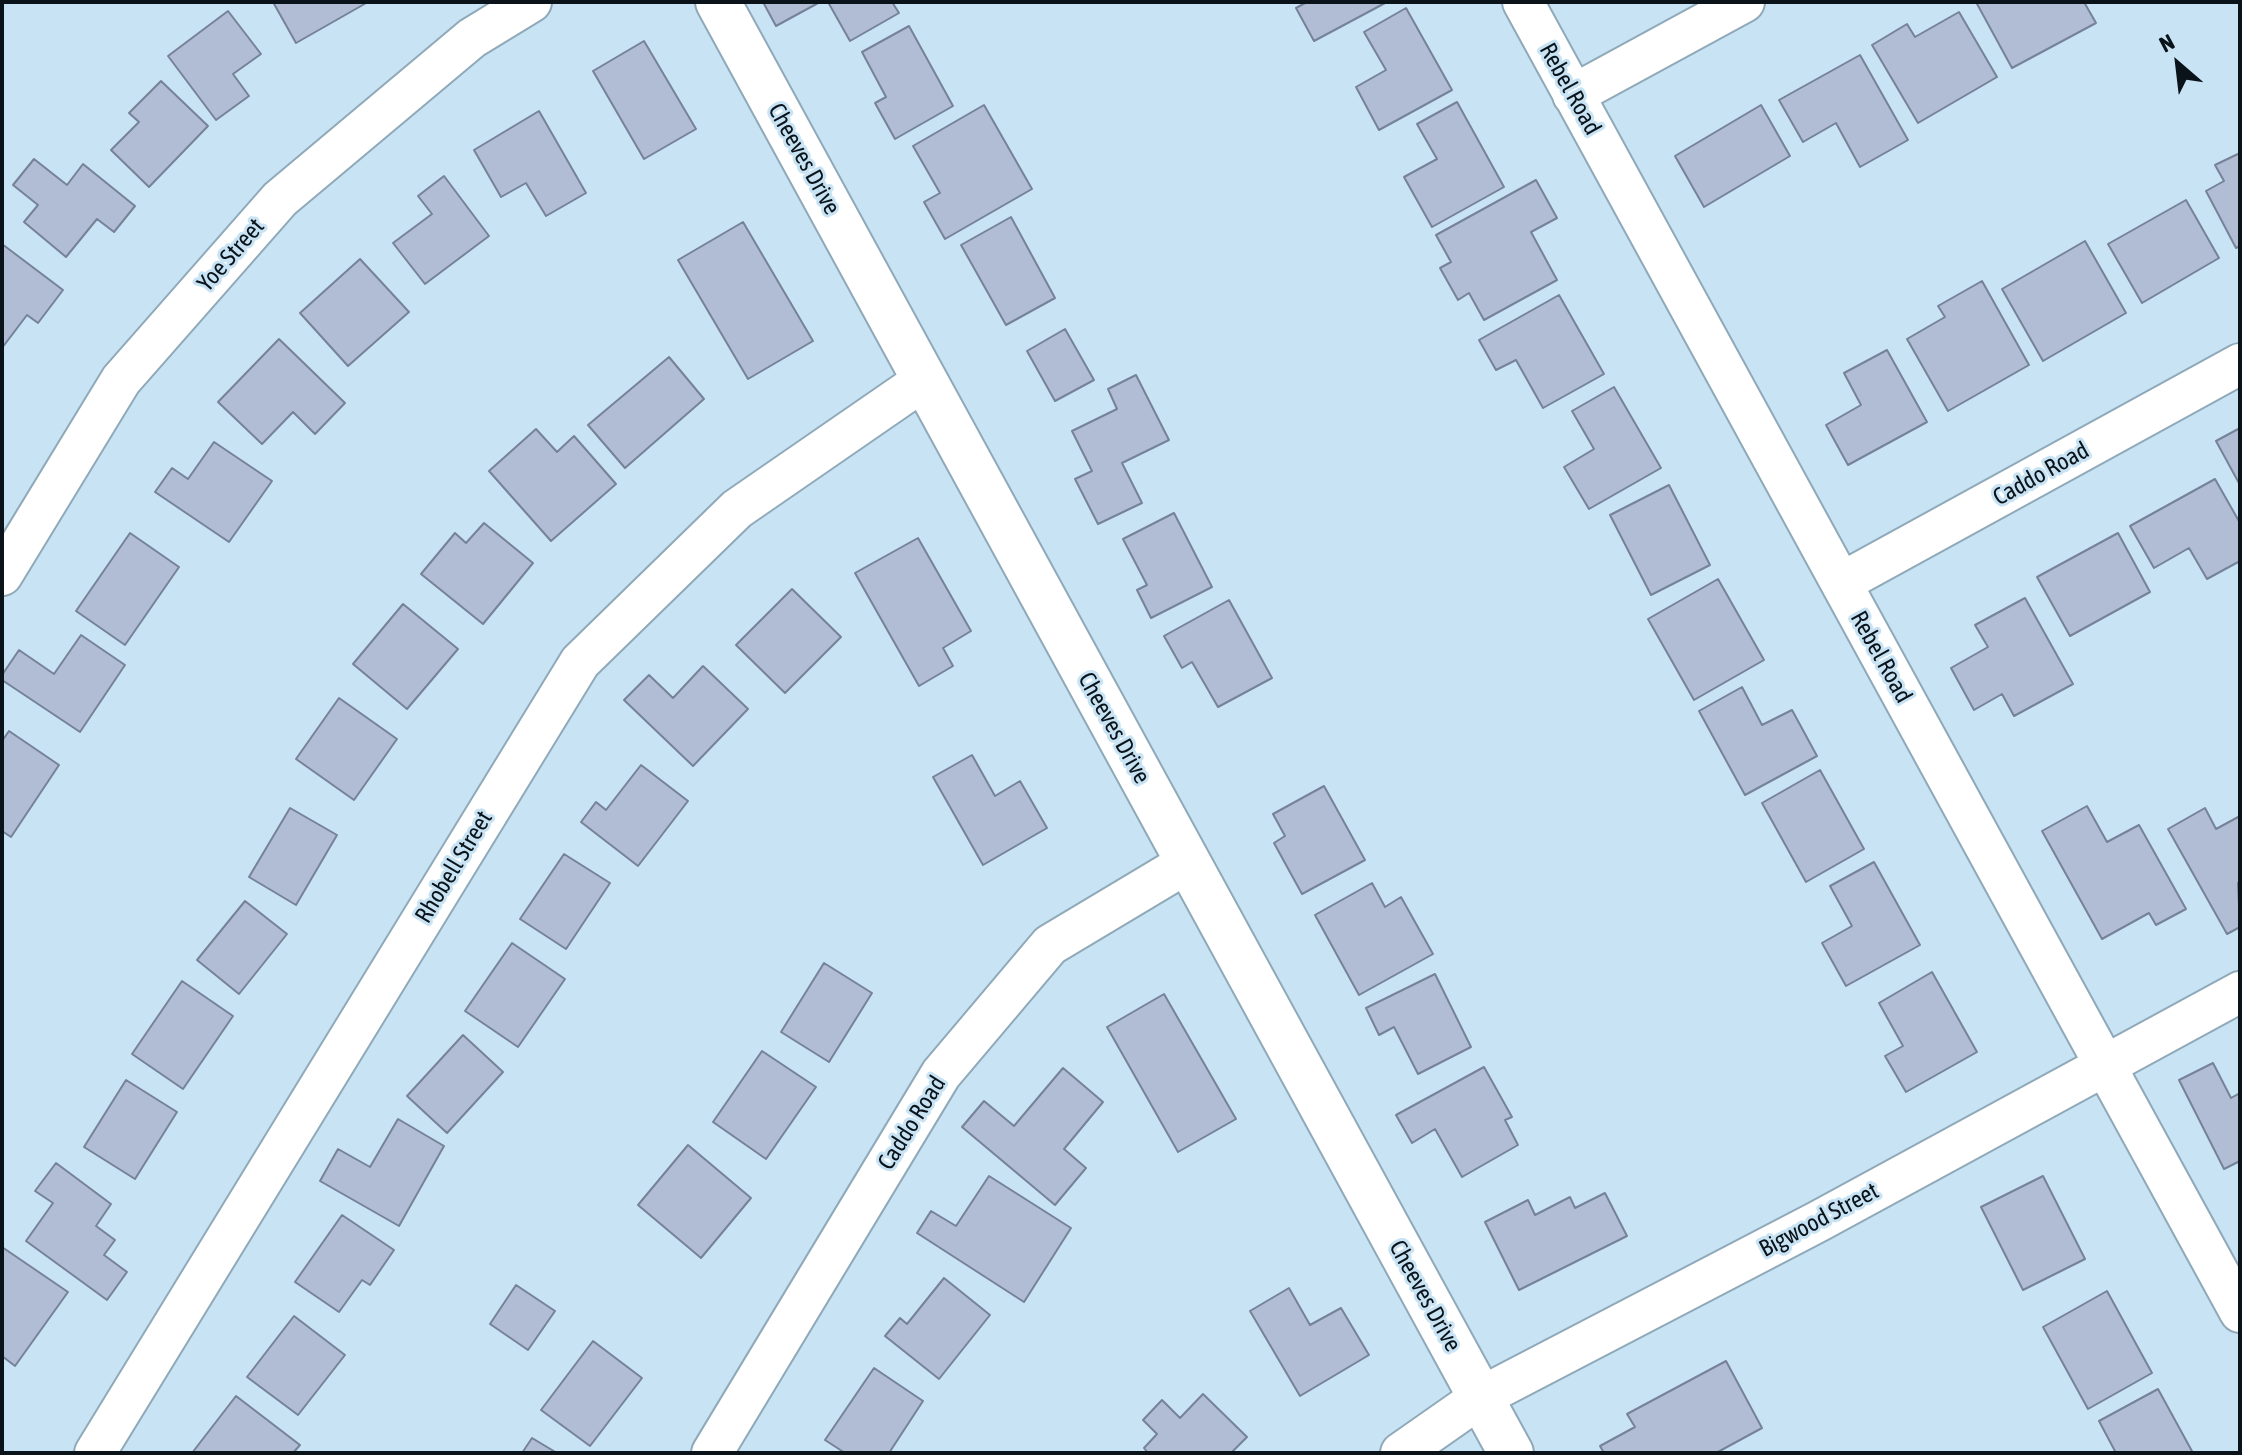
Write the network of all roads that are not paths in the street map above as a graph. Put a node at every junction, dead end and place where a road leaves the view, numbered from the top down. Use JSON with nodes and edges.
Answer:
{"nodes":[{"id":1,"x":531,"y":2,"type":"edge"},
{"id":2,"x":718,"y":2,"type":"edge"},
{"id":3,"x":1523,"y":2,"type":"edge"},
{"id":4,"x":1744,"y":2,"type":"edge"},
{"id":5,"x":1573,"y":95,"type":"junction"},
{"id":6,"x":2240,"y":364,"type":"edge"},
{"id":7,"x":924,"y":380,"type":"junction"},
{"id":8,"x":2,"y":575,"type":"edge"},
{"id":9,"x":1841,"y":583,"type":"junction"},
{"id":10,"x":1187,"y":863,"type":"junction"},
{"id":11,"x":2240,"y":992,"type":"edge"},
{"id":12,"x":2104,"y":1066,"type":"junction"},
{"id":13,"x":2240,"y":1312,"type":"edge"},
{"id":14,"x":1481,"y":1397,"type":"junction"},
{"id":15,"x":95,"y":1453,"type":"edge"},
{"id":16,"x":712,"y":1453,"type":"edge"},
{"id":17,"x":1401,"y":1453,"type":"edge"},
{"id":18,"x":1511,"y":1453,"type":"edge"}],
"edges":[{"from":1,"to":8,"type":"street","name":"Yoe Street"},
{"from":2,"to":7,"type":"street","name":"Cheeves Drive"},
{"from":3,"to":5,"type":"street","name":"Rebel Road"},
{"from":4,"to":5,"type":"street"},
{"from":5,"to":9,"type":"street","name":"Rebel Road"},
{"from":6,"to":9,"type":"street","name":"Caddo Road"},
{"from":7,"to":10,"type":"street","name":"Cheeves Drive"},
{"from":7,"to":15,"type":"street","name":"Rhobell Street"},
{"from":9,"to":12,"type":"street","name":"Rebel Road"},
{"from":10,"to":14,"type":"street","name":"Cheeves Drive"},
{"from":10,"to":16,"type":"street","name":"Caddo Road"},
{"from":11,"to":12,"type":"street","name":"Bigwood Street"},
{"from":12,"to":13,"type":"street","name":"Rebel Road"},
{"from":12,"to":14,"type":"street","name":"Bigwood Street"},
{"from":14,"to":17,"type":"street","name":"Bigwood Street"},
{"from":14,"to":18,"type":"street","name":"Cheeves Drive"}]}
